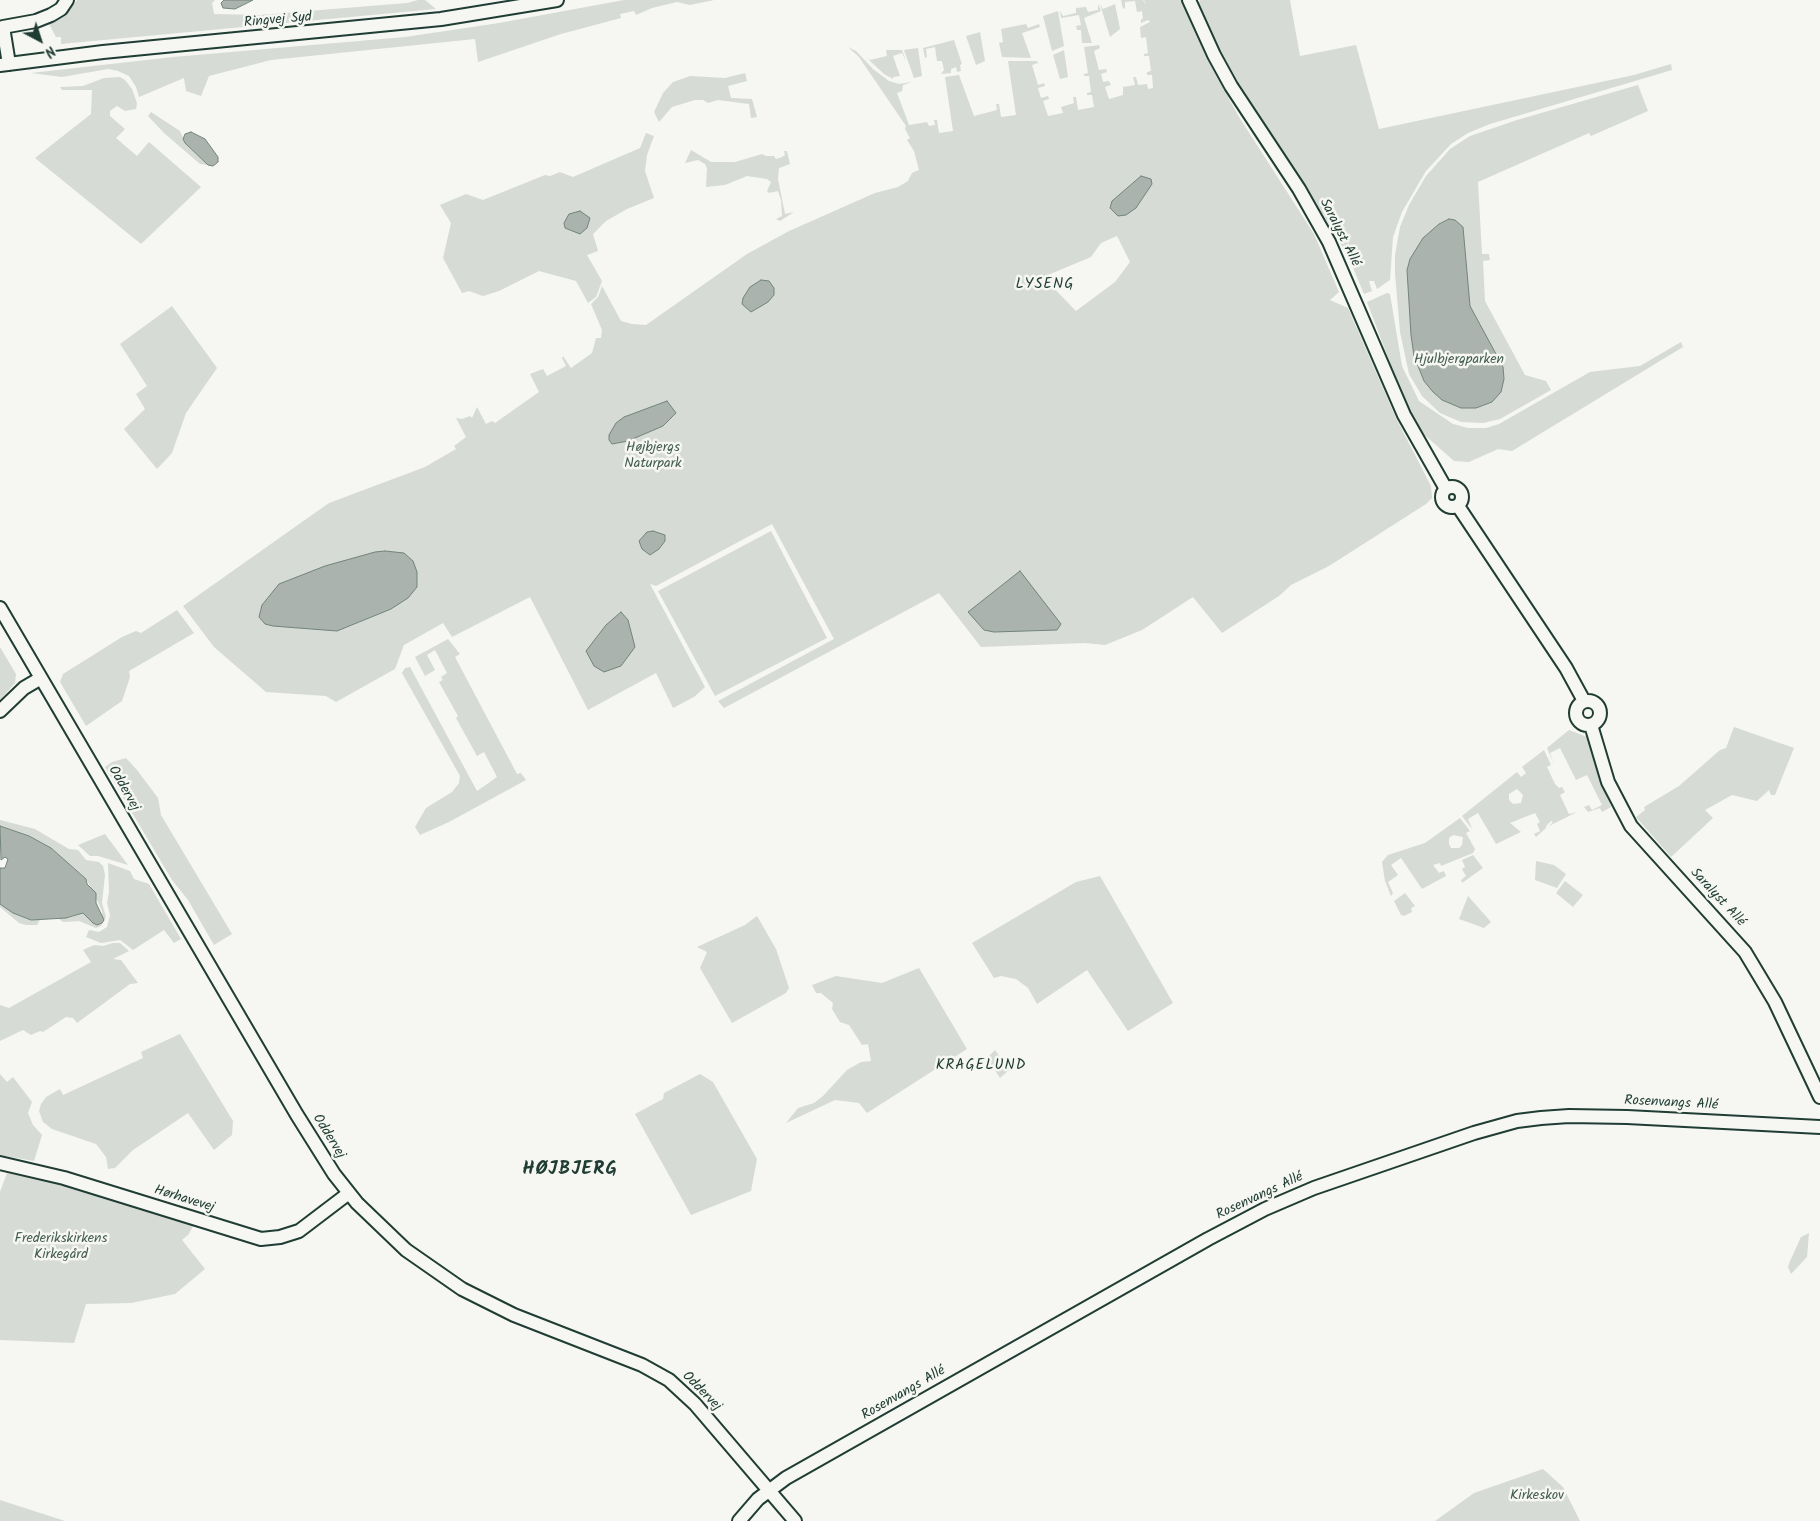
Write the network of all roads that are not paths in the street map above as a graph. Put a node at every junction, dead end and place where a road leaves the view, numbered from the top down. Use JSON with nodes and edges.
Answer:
{"nodes":[{"id":1,"x":67,"y":0,"type":"edge"},
{"id":2,"x":558,"y":0,"type":"edge"},
{"id":3,"x":1189,"y":0,"type":"edge"},
{"id":4,"x":5,"y":64,"type":"edge"},
{"id":5,"x":0,"y":608,"type":"edge"},
{"id":6,"x":41,"y":678,"type":"junction"},
{"id":7,"x":0,"y":711,"type":"edge"},
{"id":8,"x":1820,"y":1098,"type":"edge"},
{"id":9,"x":1820,"y":1127,"type":"edge"},
{"id":10,"x":0,"y":1163,"type":"edge"},
{"id":11,"x":349,"y":1193,"type":"junction"},
{"id":12,"x":769,"y":1490,"type":"junction"},
{"id":13,"x":739,"y":1521,"type":"edge"},
{"id":14,"x":795,"y":1521,"type":"edge"}],
"edges":[{"from":1,"to":4,"type":"street"},
{"from":2,"to":4,"type":"street","name":"Ringvej Syd"},
{"from":3,"to":8,"type":"street","name":"Saralyst Allé"},
{"from":5,"to":6,"type":"street","name":"Oddervej"},
{"from":6,"to":7,"type":"street"},
{"from":6,"to":11,"type":"street","name":"Oddervej"},
{"from":9,"to":12,"type":"street","name":"Rosenvangs Allé"},
{"from":10,"to":11,"type":"street","name":"Hørhavevej"},
{"from":11,"to":12,"type":"street","name":"Oddervej"},
{"from":12,"to":13,"type":"street","name":"Rosenvangs Allé"},
{"from":12,"to":14,"type":"street","name":"Oddervej"}]}
